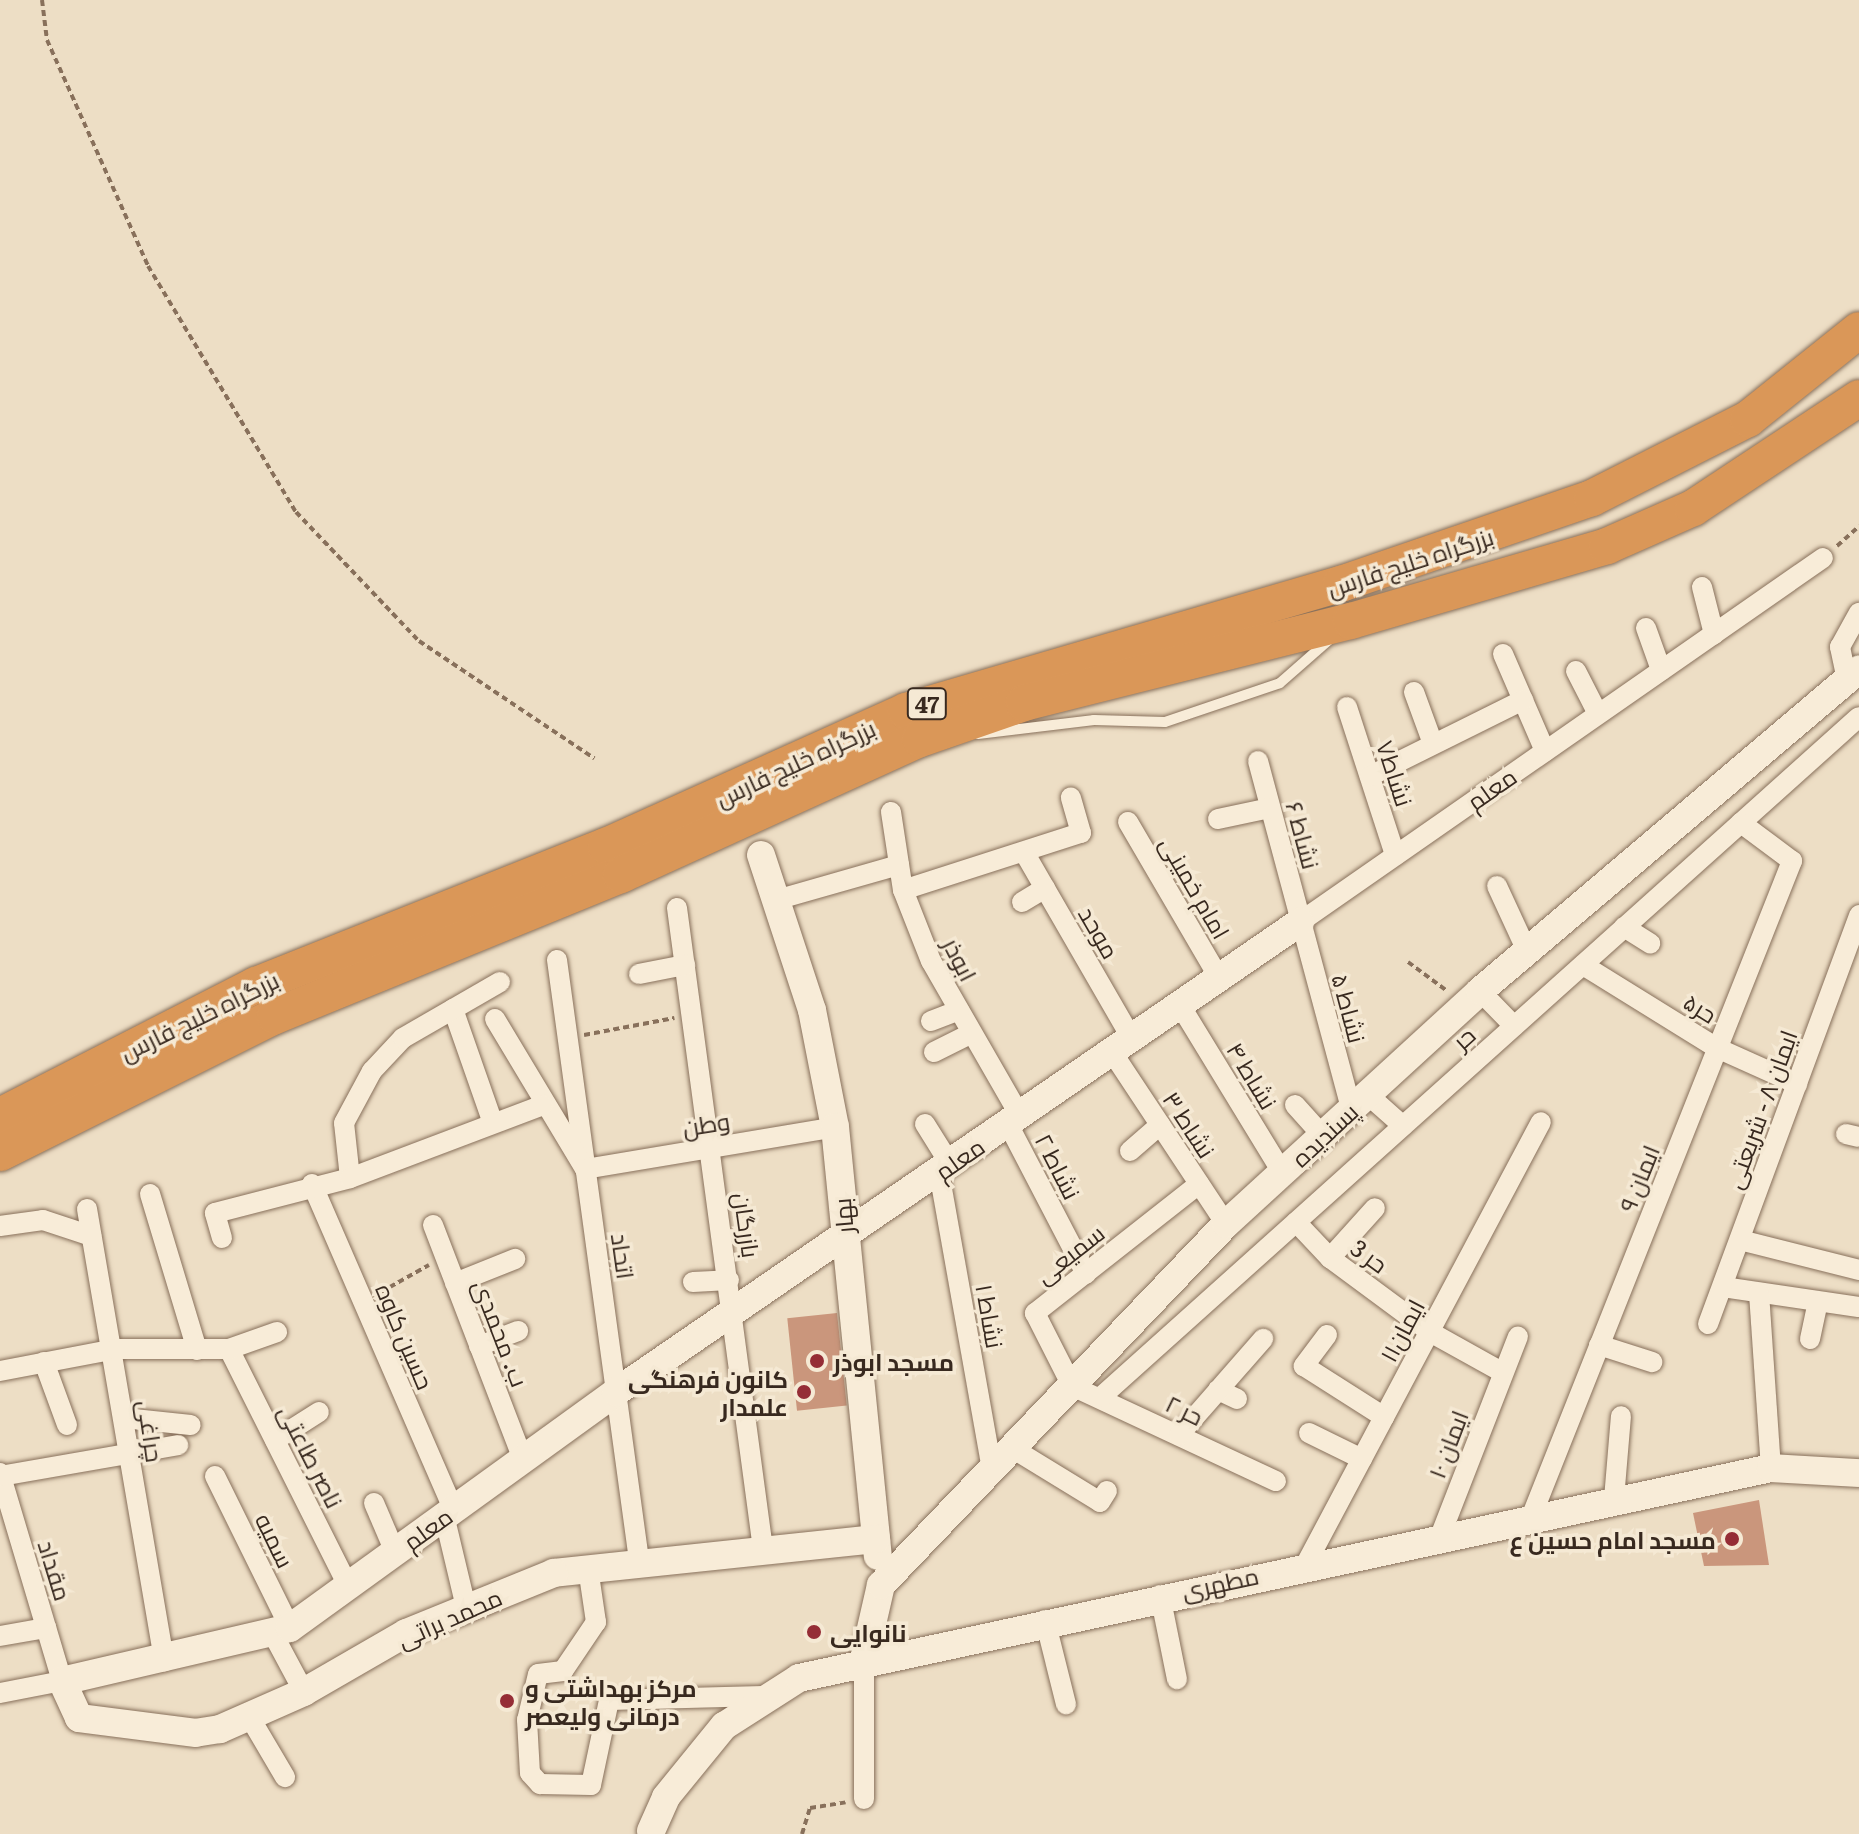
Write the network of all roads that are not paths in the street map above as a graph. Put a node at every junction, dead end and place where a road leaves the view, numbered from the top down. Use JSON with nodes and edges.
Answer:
{"nodes":[{"id":1,"x":1859,"y":330,"type":"edge"},
{"id":2,"x":1859,"y":398,"type":"edge"},
{"id":3,"x":1823,"y":558,"type":"road end"},
{"id":4,"x":1702,"y":587,"type":"dead end"},
{"id":5,"x":1859,"y":613,"type":"edge"},
{"id":6,"x":1351,"y":621,"type":"junction"},
{"id":7,"x":1646,"y":628,"type":"dead end"},
{"id":8,"x":1714,"y":634,"type":"junction"},
{"id":9,"x":1503,"y":654,"type":"dead end"},
{"id":10,"x":1661,"y":670,"type":"junction"},
{"id":11,"x":1576,"y":671,"type":"dead end"},
{"id":12,"x":1853,"y":675,"type":"edge"},
{"id":13,"x":1414,"y":692,"type":"dead end"},
{"id":14,"x":1523,"y":700,"type":"junction"},
{"id":15,"x":1347,"y":707,"type":"dead end"},
{"id":16,"x":1598,"y":714,"type":"junction"},
{"id":17,"x":1859,"y":717,"type":"edge"},
{"id":18,"x":920,"y":739,"type":"junction"},
{"id":19,"x":1433,"y":744,"type":"junction"},
{"id":20,"x":1545,"y":751,"type":"junction"},
{"id":21,"x":1258,"y":761,"type":"dead end"},
{"id":22,"x":1370,"y":776,"type":"junction"},
{"id":23,"x":1071,"y":797,"type":"dead end"},
{"id":24,"x":1270,"y":808,"type":"junction"},
{"id":25,"x":891,"y":812,"type":"dead end"},
{"id":26,"x":1218,"y":819,"type":"dead end"},
{"id":27,"x":1128,"y":822,"type":"dead end"},
{"id":28,"x":1741,"y":823,"type":"junction"},
{"id":29,"x":1024,"y":852,"type":"junction"},
{"id":30,"x":761,"y":855,"type":"dead end"},
{"id":31,"x":1395,"y":855,"type":"junction"},
{"id":32,"x":899,"y":865,"type":"junction"},
{"id":33,"x":1497,"y":886,"type":"dead end"},
{"id":34,"x":1045,"y":888,"type":"junction"},
{"id":35,"x":903,"y":890,"type":"junction"},
{"id":36,"x":776,"y":900,"type":"junction"},
{"id":37,"x":1022,"y":902,"type":"dead end"},
{"id":38,"x":677,"y":908,"type":"dead end"},
{"id":39,"x":1859,"y":915,"type":"edge"},
{"id":40,"x":1300,"y":922,"type":"junction"},
{"id":41,"x":1624,"y":927,"type":"junction"},
{"id":42,"x":1650,"y":943,"type":"dead end"},
{"id":43,"x":1527,"y":951,"type":"junction"},
{"id":44,"x":557,"y":960,"type":"dead end"},
{"id":45,"x":685,"y":965,"type":"junction"},
{"id":46,"x":1583,"y":965,"type":"junction"},
{"id":47,"x":639,"y":974,"type":"dead end"},
{"id":48,"x":1219,"y":978,"type":"junction"},
{"id":49,"x":500,"y":982,"type":"dead end"},
{"id":50,"x":1471,"y":999,"type":"junction"},
{"id":51,"x":1180,"y":1005,"type":"junction"},
{"id":52,"x":453,"y":1009,"type":"junction"},
{"id":53,"x":959,"y":1010,"type":"junction"},
{"id":54,"x":495,"y":1019,"type":"dead end"},
{"id":55,"x":931,"y":1021,"type":"dead end"},
{"id":56,"x":1514,"y":1026,"type":"junction"},
{"id":57,"x":972,"y":1033,"type":"junction"},
{"id":58,"x":1122,"y":1045,"type":"junction"},
{"id":59,"x":1717,"y":1048,"type":"junction"},
{"id":60,"x":934,"y":1052,"type":"dead end"},
{"id":61,"x":1797,"y":1084,"type":"junction"},
{"id":62,"x":1359,"y":1101,"type":"junction"},
{"id":63,"x":543,"y":1105,"type":"junction"},
{"id":64,"x":1295,"y":1105,"type":"dead end"},
{"id":65,"x":0,"y":1116,"type":"edge"},
{"id":66,"x":1014,"y":1120,"type":"junction"},
{"id":67,"x":1541,"y":1122,"type":"dead end"},
{"id":68,"x":493,"y":1123,"type":"junction"},
{"id":69,"x":925,"y":1124,"type":"dead end"},
{"id":70,"x":1160,"y":1125,"type":"junction"},
{"id":71,"x":1403,"y":1126,"type":"junction"},
{"id":72,"x":835,"y":1127,"type":"junction"},
{"id":73,"x":1322,"y":1135,"type":"junction"},
{"id":74,"x":711,"y":1149,"type":"junction"},
{"id":75,"x":1130,"y":1151,"type":"dead end"},
{"id":76,"x":0,"y":1153,"type":"edge"},
{"id":77,"x":945,"y":1168,"type":"junction"},
{"id":78,"x":585,"y":1169,"type":"junction"},
{"id":79,"x":1282,"y":1172,"type":"junction"},
{"id":80,"x":350,"y":1178,"type":"junction"},
{"id":81,"x":312,"y":1184,"type":"junction"},
{"id":82,"x":1199,"y":1184,"type":"junction"},
{"id":83,"x":150,"y":1194,"type":"dead end"},
{"id":84,"x":1375,"y":1208,"type":"dead end"},
{"id":85,"x":87,"y":1209,"type":"dead end"},
{"id":86,"x":1296,"y":1222,"type":"junction"},
{"id":87,"x":1226,"y":1224,"type":"junction"},
{"id":88,"x":433,"y":1225,"type":"dead end"},
{"id":89,"x":0,"y":1226,"type":"edge"},
{"id":90,"x":91,"y":1236,"type":"junction"},
{"id":91,"x":222,"y":1238,"type":"dead end"},
{"id":92,"x":844,"y":1238,"type":"junction"},
{"id":93,"x":1740,"y":1240,"type":"junction"},
{"id":94,"x":1330,"y":1258,"type":"junction"},
{"id":95,"x":515,"y":1259,"type":"dead end"},
{"id":96,"x":1859,"y":1270,"type":"edge"},
{"id":97,"x":1086,"y":1274,"type":"junction"},
{"id":98,"x":729,"y":1280,"type":"junction"},
{"id":99,"x":693,"y":1282,"type":"dead end"},
{"id":100,"x":455,"y":1283,"type":"junction"},
{"id":101,"x":1723,"y":1287,"type":"junction"},
{"id":102,"x":1759,"y":1293,"type":"junction"},
{"id":103,"x":1818,"y":1302,"type":"junction"},
{"id":104,"x":1859,"y":1307,"type":"edge"},
{"id":105,"x":734,"y":1314,"type":"junction"},
{"id":106,"x":1708,"y":1324,"type":"dead end"},
{"id":107,"x":518,"y":1331,"type":"dead end"},
{"id":108,"x":277,"y":1332,"type":"dead end"},
{"id":109,"x":1430,"y":1332,"type":"junction"},
{"id":110,"x":1327,"y":1335,"type":"dead end"},
{"id":111,"x":1518,"y":1336,"type":"dead end"},
{"id":112,"x":1263,"y":1339,"type":"dead end"},
{"id":113,"x":1810,"y":1339,"type":"dead end"},
{"id":114,"x":1599,"y":1345,"type":"junction"},
{"id":115,"x":479,"y":1346,"type":"junction"},
{"id":116,"x":115,"y":1349,"type":"junction"},
{"id":117,"x":229,"y":1349,"type":"junction"},
{"id":118,"x":197,"y":1350,"type":"junction"},
{"id":119,"x":44,"y":1362,"type":"junction"},
{"id":120,"x":1652,"y":1362,"type":"dead end"},
{"id":121,"x":0,"y":1371,"type":"edge"},
{"id":122,"x":1502,"y":1372,"type":"junction"},
{"id":123,"x":1072,"y":1386,"type":"junction"},
{"id":124,"x":616,"y":1392,"type":"junction"},
{"id":125,"x":1101,"y":1397,"type":"junction"},
{"id":126,"x":319,"y":1412,"type":"dead end"},
{"id":127,"x":1621,"y":1416,"type":"dead end"},
{"id":128,"x":1384,"y":1417,"type":"junction"},
{"id":129,"x":124,"y":1418,"type":"junction"},
{"id":130,"x":67,"y":1425,"type":"dead end"},
{"id":131,"x":191,"y":1425,"type":"dead end"},
{"id":132,"x":1309,"y":1433,"type":"dead end"},
{"id":133,"x":1179,"y":1435,"type":"junction"},
{"id":134,"x":275,"y":1440,"type":"junction"},
{"id":135,"x":178,"y":1445,"type":"dead end"},
{"id":136,"x":1012,"y":1448,"type":"junction"},
{"id":137,"x":129,"y":1455,"type":"junction"},
{"id":138,"x":1362,"y":1459,"type":"junction"},
{"id":139,"x":523,"y":1460,"type":"junction"},
{"id":140,"x":1771,"y":1468,"type":"junction"},
{"id":141,"x":992,"y":1469,"type":"junction"},
{"id":142,"x":1859,"y":1473,"type":"edge"},
{"id":143,"x":0,"y":1475,"type":"edge"},
{"id":144,"x":215,"y":1476,"type":"dead end"},
{"id":145,"x":1276,"y":1481,"type":"dead end"},
{"id":146,"x":1107,"y":1491,"type":"dead end"},
{"id":147,"x":1614,"y":1499,"type":"junction"},
{"id":148,"x":374,"y":1503,"type":"dead end"},
{"id":149,"x":448,"y":1512,"type":"junction"},
{"id":150,"x":1532,"y":1515,"type":"junction"},
{"id":151,"x":1441,"y":1534,"type":"junction"},
{"id":152,"x":876,"y":1539,"type":"junction"},
{"id":153,"x":10,"y":1541,"type":"edge"},
{"id":154,"x":763,"y":1549,"type":"junction"},
{"id":155,"x":395,"y":1552,"type":"junction"},
{"id":156,"x":639,"y":1560,"type":"junction"},
{"id":157,"x":1307,"y":1562,"type":"junction"},
{"id":158,"x":588,"y":1568,"type":"junction"},
{"id":159,"x":881,"y":1585,"type":"junction"},
{"id":160,"x":348,"y":1586,"type":"junction"},
{"id":161,"x":1160,"y":1595,"type":"junction"},
{"id":162,"x":466,"y":1607,"type":"junction"},
{"id":163,"x":1045,"y":1620,"type":"junction"},
{"id":164,"x":46,"y":1628,"type":"junction"},
{"id":165,"x":282,"y":1632,"type":"junction"},
{"id":166,"x":0,"y":1636,"type":"edge"},
{"id":167,"x":864,"y":1659,"type":"junction"},
{"id":168,"x":164,"y":1661,"type":"junction"},
{"id":169,"x":1177,"y":1679,"type":"dead end"},
{"id":170,"x":62,"y":1681,"type":"junction"},
{"id":171,"x":304,"y":1692,"type":"junction"},
{"id":172,"x":0,"y":1693,"type":"edge"},
{"id":173,"x":763,"y":1696,"type":"junction"},
{"id":174,"x":1066,"y":1704,"type":"dead end"},
{"id":175,"x":249,"y":1716,"type":"junction"},
{"id":176,"x":285,"y":1777,"type":"dead end"},
{"id":177,"x":864,"y":1799,"type":"road end"},
{"id":178,"x":651,"y":1831,"type":"dead end"}],
"edges":[{"from":1,"to":65,"type":"highway","name":"بزرگراه خلیج فارس","number":"47"},
{"from":2,"to":6,"type":"highway","name":"بزرگراه خلیج فارس","number":"47"},
{"from":3,"to":8,"type":"street","name":"معلم"},
{"from":4,"to":8,"type":"street"},
{"from":5,"to":12,"type":"street"},
{"from":6,"to":18,"type":"highway","name":"بزرگراه خلیج فارس","number":"47"},
{"from":6,"to":18,"type":"lane"},
{"from":7,"to":10,"type":"street"},
{"from":8,"to":10,"type":"street","name":"معلم"},
{"from":9,"to":14,"type":"street"},
{"from":10,"to":16,"type":"street","name":"معلم"},
{"from":11,"to":16,"type":"street"},
{"from":12,"to":43,"type":"street","name":"پسندیده"},
{"from":13,"to":19,"type":"street"},
{"from":14,"to":19,"type":"street"},
{"from":14,"to":20,"type":"street"},
{"from":15,"to":22,"type":"street","name":"نشاط۷"},
{"from":16,"to":20,"type":"street","name":"معلم"},
{"from":17,"to":28,"type":"street","name":"حر"},
{"from":18,"to":76,"type":"highway","name":"بزرگراه خلیج فارس","number":"47"},
{"from":19,"to":22,"type":"street"},
{"from":20,"to":31,"type":"street","name":"معلم"},
{"from":21,"to":24,"type":"street","name":"نشاط ۶"},
{"from":22,"to":31,"type":"street","name":"نشاط۷"},
{"from":23,"to":29,"type":"street"},
{"from":24,"to":26,"type":"street"},
{"from":24,"to":40,"type":"street","name":"نشاط ۶"},
{"from":25,"to":32,"type":"street","name":"ابوذر"},
{"from":27,"to":48,"type":"street","name":"امام خمینی"},
{"from":28,"to":41,"type":"street","name":"حر"},
{"from":28,"to":59,"type":"street","name":"ایمان ۹"},
{"from":29,"to":34,"type":"street","name":"موحد"},
{"from":29,"to":35,"type":"street"},
{"from":30,"to":36,"type":"street","name":"بهار"},
{"from":31,"to":40,"type":"street","name":"معلم"},
{"from":32,"to":35,"type":"street","name":"ابوذر"},
{"from":32,"to":36,"type":"street"},
{"from":33,"to":43,"type":"street"},
{"from":34,"to":37,"type":"street"},
{"from":34,"to":58,"type":"street","name":"موحد"},
{"from":35,"to":53,"type":"street","name":"ابوذر"},
{"from":36,"to":72,"type":"street","name":"بهار"},
{"from":38,"to":45,"type":"street","name":"بازرگان"},
{"from":39,"to":61,"type":"street","name":"ایمان ۸ - شریعتی"},
{"from":40,"to":48,"type":"street","name":"معلم"},
{"from":40,"to":62,"type":"street","name":"نشاط ۵"},
{"from":41,"to":42,"type":"street"},
{"from":41,"to":46,"type":"street","name":"حر"},
{"from":43,"to":50,"type":"street","name":"پسندیده"},
{"from":44,"to":78,"type":"street","name":"اتحاد"},
{"from":45,"to":47,"type":"street"},
{"from":45,"to":74,"type":"street","name":"بازرگان"},
{"from":46,"to":56,"type":"street","name":"حر"},
{"from":46,"to":59,"type":"street","name":"حر۵"},
{"from":48,"to":51,"type":"street","name":"معلم"},
{"from":49,"to":52,"type":"street"},
{"from":50,"to":56,"type":"street"},
{"from":50,"to":62,"type":"street","name":"پسندیده"},
{"from":51,"to":58,"type":"street","name":"معلم"},
{"from":51,"to":79,"type":"street","name":"نشاط ۴"},
{"from":52,"to":68,"type":"street"},
{"from":52,"to":80,"type":"street"},
{"from":53,"to":55,"type":"street"},
{"from":53,"to":57,"type":"street","name":"ابوذر"},
{"from":54,"to":63,"type":"street"},
{"from":56,"to":71,"type":"street","name":"حر"},
{"from":57,"to":60,"type":"street"},
{"from":57,"to":66,"type":"street","name":"ابوذر"},
{"from":58,"to":66,"type":"street","name":"معلم"},
{"from":58,"to":70,"type":"street","name":"نشاط ۳"},
{"from":59,"to":61,"type":"street","name":"حر۵"},
{"from":59,"to":114,"type":"street","name":"ایمان ۹"},
{"from":61,"to":93,"type":"street","name":"ایمان ۸ - شریعتی"},
{"from":62,"to":71,"type":"street"},
{"from":62,"to":73,"type":"street","name":"پسندیده"},
{"from":63,"to":68,"type":"street"},
{"from":63,"to":78,"type":"street"},
{"from":64,"to":73,"type":"street"},
{"from":66,"to":77,"type":"street","name":"معلم"},
{"from":66,"to":97,"type":"street","name":"نشاط ۲"},
{"from":67,"to":109,"type":"street","name":"ایمان۱۱"},
{"from":68,"to":80,"type":"street"},
{"from":69,"to":77,"type":"street"},
{"from":70,"to":75,"type":"street"},
{"from":70,"to":82,"type":"street","name":"نشاط ۳"},
{"from":71,"to":86,"type":"street","name":"حر"},
{"from":72,"to":74,"type":"street","name":"وطن"},
{"from":72,"to":92,"type":"street","name":"بهار"},
{"from":73,"to":79,"type":"street","name":"پسندیده"},
{"from":74,"to":78,"type":"street","name":"وطن"},
{"from":74,"to":98,"type":"street","name":"بازرگان"},
{"from":77,"to":92,"type":"street","name":"معلم"},
{"from":77,"to":141,"type":"street","name":"نشاط ۱"},
{"from":78,"to":124,"type":"street","name":"اتحاد"},
{"from":79,"to":87,"type":"street","name":"پسندیده"},
{"from":80,"to":81,"type":"street"},
{"from":81,"to":91,"type":"street"},
{"from":81,"to":149,"type":"street","name":"حسین کاوه"},
{"from":82,"to":87,"type":"street","name":"نشاط ۳"},
{"from":82,"to":97,"type":"street","name":"سمیعی"},
{"from":83,"to":118,"type":"street"},
{"from":84,"to":94,"type":"street"},
{"from":85,"to":90,"type":"street","name":"چراغی"},
{"from":86,"to":94,"type":"street","name":"حر 3"},
{"from":86,"to":125,"type":"street","name":"حر"},
{"from":87,"to":123,"type":"street","name":"پسندیده"},
{"from":88,"to":100,"type":"street","name":"ب. محمدی"},
{"from":89,"to":90,"type":"street"},
{"from":90,"to":116,"type":"street","name":"چراغی"},
{"from":92,"to":105,"type":"street","name":"معلم"},
{"from":92,"to":152,"type":"street","name":"بهار"},
{"from":93,"to":96,"type":"street"},
{"from":93,"to":101,"type":"street","name":"ایمان ۸ - شریعتی"},
{"from":94,"to":109,"type":"street","name":"حر 3"},
{"from":95,"to":100,"type":"street"},
{"from":97,"to":123,"type":"street","name":"سمیعی"},
{"from":98,"to":99,"type":"street"},
{"from":98,"to":105,"type":"street","name":"بازرگان"},
{"from":100,"to":115,"type":"street","name":"ب. محمدی"},
{"from":101,"to":102,"type":"street"},
{"from":101,"to":106,"type":"street","name":"ایمان ۸ - شریعتی"},
{"from":102,"to":103,"type":"street"},
{"from":102,"to":140,"type":"street"},
{"from":103,"to":104,"type":"street"},
{"from":103,"to":113,"type":"street"},
{"from":105,"to":124,"type":"street","name":"معلم"},
{"from":105,"to":154,"type":"street","name":"بازرگان"},
{"from":107,"to":115,"type":"street"},
{"from":108,"to":117,"type":"street"},
{"from":109,"to":122,"type":"street","name":"حر 3"},
{"from":109,"to":128,"type":"street","name":"ایمان۱۱"},
{"from":110,"to":128,"type":"street"},
{"from":111,"to":122,"type":"street","name":"ایمان ۱۰"},
{"from":112,"to":133,"type":"street"},
{"from":114,"to":120,"type":"street"},
{"from":114,"to":150,"type":"street","name":"ایمان ۹"},
{"from":115,"to":139,"type":"street","name":"ب. محمدی"},
{"from":116,"to":118,"type":"street"},
{"from":116,"to":119,"type":"street"},
{"from":116,"to":129,"type":"street","name":"چراغی"},
{"from":117,"to":118,"type":"street"},
{"from":117,"to":134,"type":"street","name":"ناصر طاعتی"},
{"from":119,"to":121,"type":"street"},
{"from":119,"to":130,"type":"street"},
{"from":122,"to":151,"type":"street","name":"ایمان ۱۰"},
{"from":123,"to":125,"type":"street","name":"حر ۲"},
{"from":123,"to":136,"type":"street","name":"پسندیده"},
{"from":124,"to":139,"type":"street","name":"معلم"},
{"from":124,"to":156,"type":"street","name":"اتحاد"},
{"from":125,"to":133,"type":"street","name":"حر ۲"},
{"from":126,"to":134,"type":"street"},
{"from":127,"to":147,"type":"street"},
{"from":128,"to":138,"type":"street","name":"ایمان۱۱"},
{"from":129,"to":131,"type":"street"},
{"from":129,"to":137,"type":"street","name":"چراغی"},
{"from":132,"to":138,"type":"street"},
{"from":133,"to":145,"type":"street","name":"حر ۲"},
{"from":134,"to":160,"type":"street","name":"ناصر طاعتی"},
{"from":135,"to":137,"type":"street"},
{"from":136,"to":141,"type":"street","name":"پسندیده"},
{"from":136,"to":146,"type":"street"},
{"from":137,"to":143,"type":"street"},
{"from":137,"to":168,"type":"street","name":"چراغی"},
{"from":138,"to":157,"type":"street","name":"ایمان۱۱"},
{"from":139,"to":149,"type":"street","name":"معلم"},
{"from":140,"to":142,"type":"street","name":"مطهری"},
{"from":140,"to":147,"type":"street","name":"مطهری"},
{"from":141,"to":159,"type":"street","name":"پسندیده"},
{"from":143,"to":153,"type":"street","name":"مقداد"},
{"from":144,"to":165,"type":"street","name":"سمیه"},
{"from":147,"to":150,"type":"street","name":"مطهری"},
{"from":148,"to":155,"type":"street"},
{"from":149,"to":155,"type":"street","name":"معلم"},
{"from":149,"to":162,"type":"street","name":"حسین کاوه"},
{"from":150,"to":151,"type":"street","name":"مطهری"},
{"from":151,"to":157,"type":"street","name":"مطهری"},
{"from":152,"to":154,"type":"street","name":"محمد براتی"},
{"from":152,"to":159,"type":"street","name":"بهار"},
{"from":153,"to":164,"type":"street","name":"مقداد"},
{"from":154,"to":156,"type":"street","name":"محمد براتی"},
{"from":155,"to":160,"type":"street","name":"معلم"},
{"from":156,"to":158,"type":"street","name":"محمد براتی"},
{"from":157,"to":161,"type":"street","name":"مطهری"},
{"from":158,"to":162,"type":"street","name":"محمد براتی"},
{"from":158,"to":173,"type":"street"},
{"from":159,"to":167,"type":"street"},
{"from":160,"to":165,"type":"street","name":"معلم"},
{"from":161,"to":163,"type":"street","name":"مطهری"},
{"from":161,"to":169,"type":"street"},
{"from":162,"to":171,"type":"street","name":"محمد براتی"},
{"from":163,"to":167,"type":"street","name":"مطهری"},
{"from":163,"to":174,"type":"street"},
{"from":164,"to":166,"type":"street"},
{"from":164,"to":170,"type":"street","name":"مقداد"},
{"from":165,"to":168,"type":"street","name":"معلم"},
{"from":165,"to":171,"type":"street","name":"سمیه"},
{"from":167,"to":173,"type":"street","name":"مطهری"},
{"from":167,"to":177,"type":"street"},
{"from":168,"to":170,"type":"street","name":"معلم"},
{"from":170,"to":172,"type":"street"},
{"from":170,"to":175,"type":"street","name":"محمد براتی"},
{"from":171,"to":175,"type":"street","name":"محمد براتی"},
{"from":173,"to":178,"type":"street","name":"مطهری"},
{"from":175,"to":176,"type":"street"}]}
